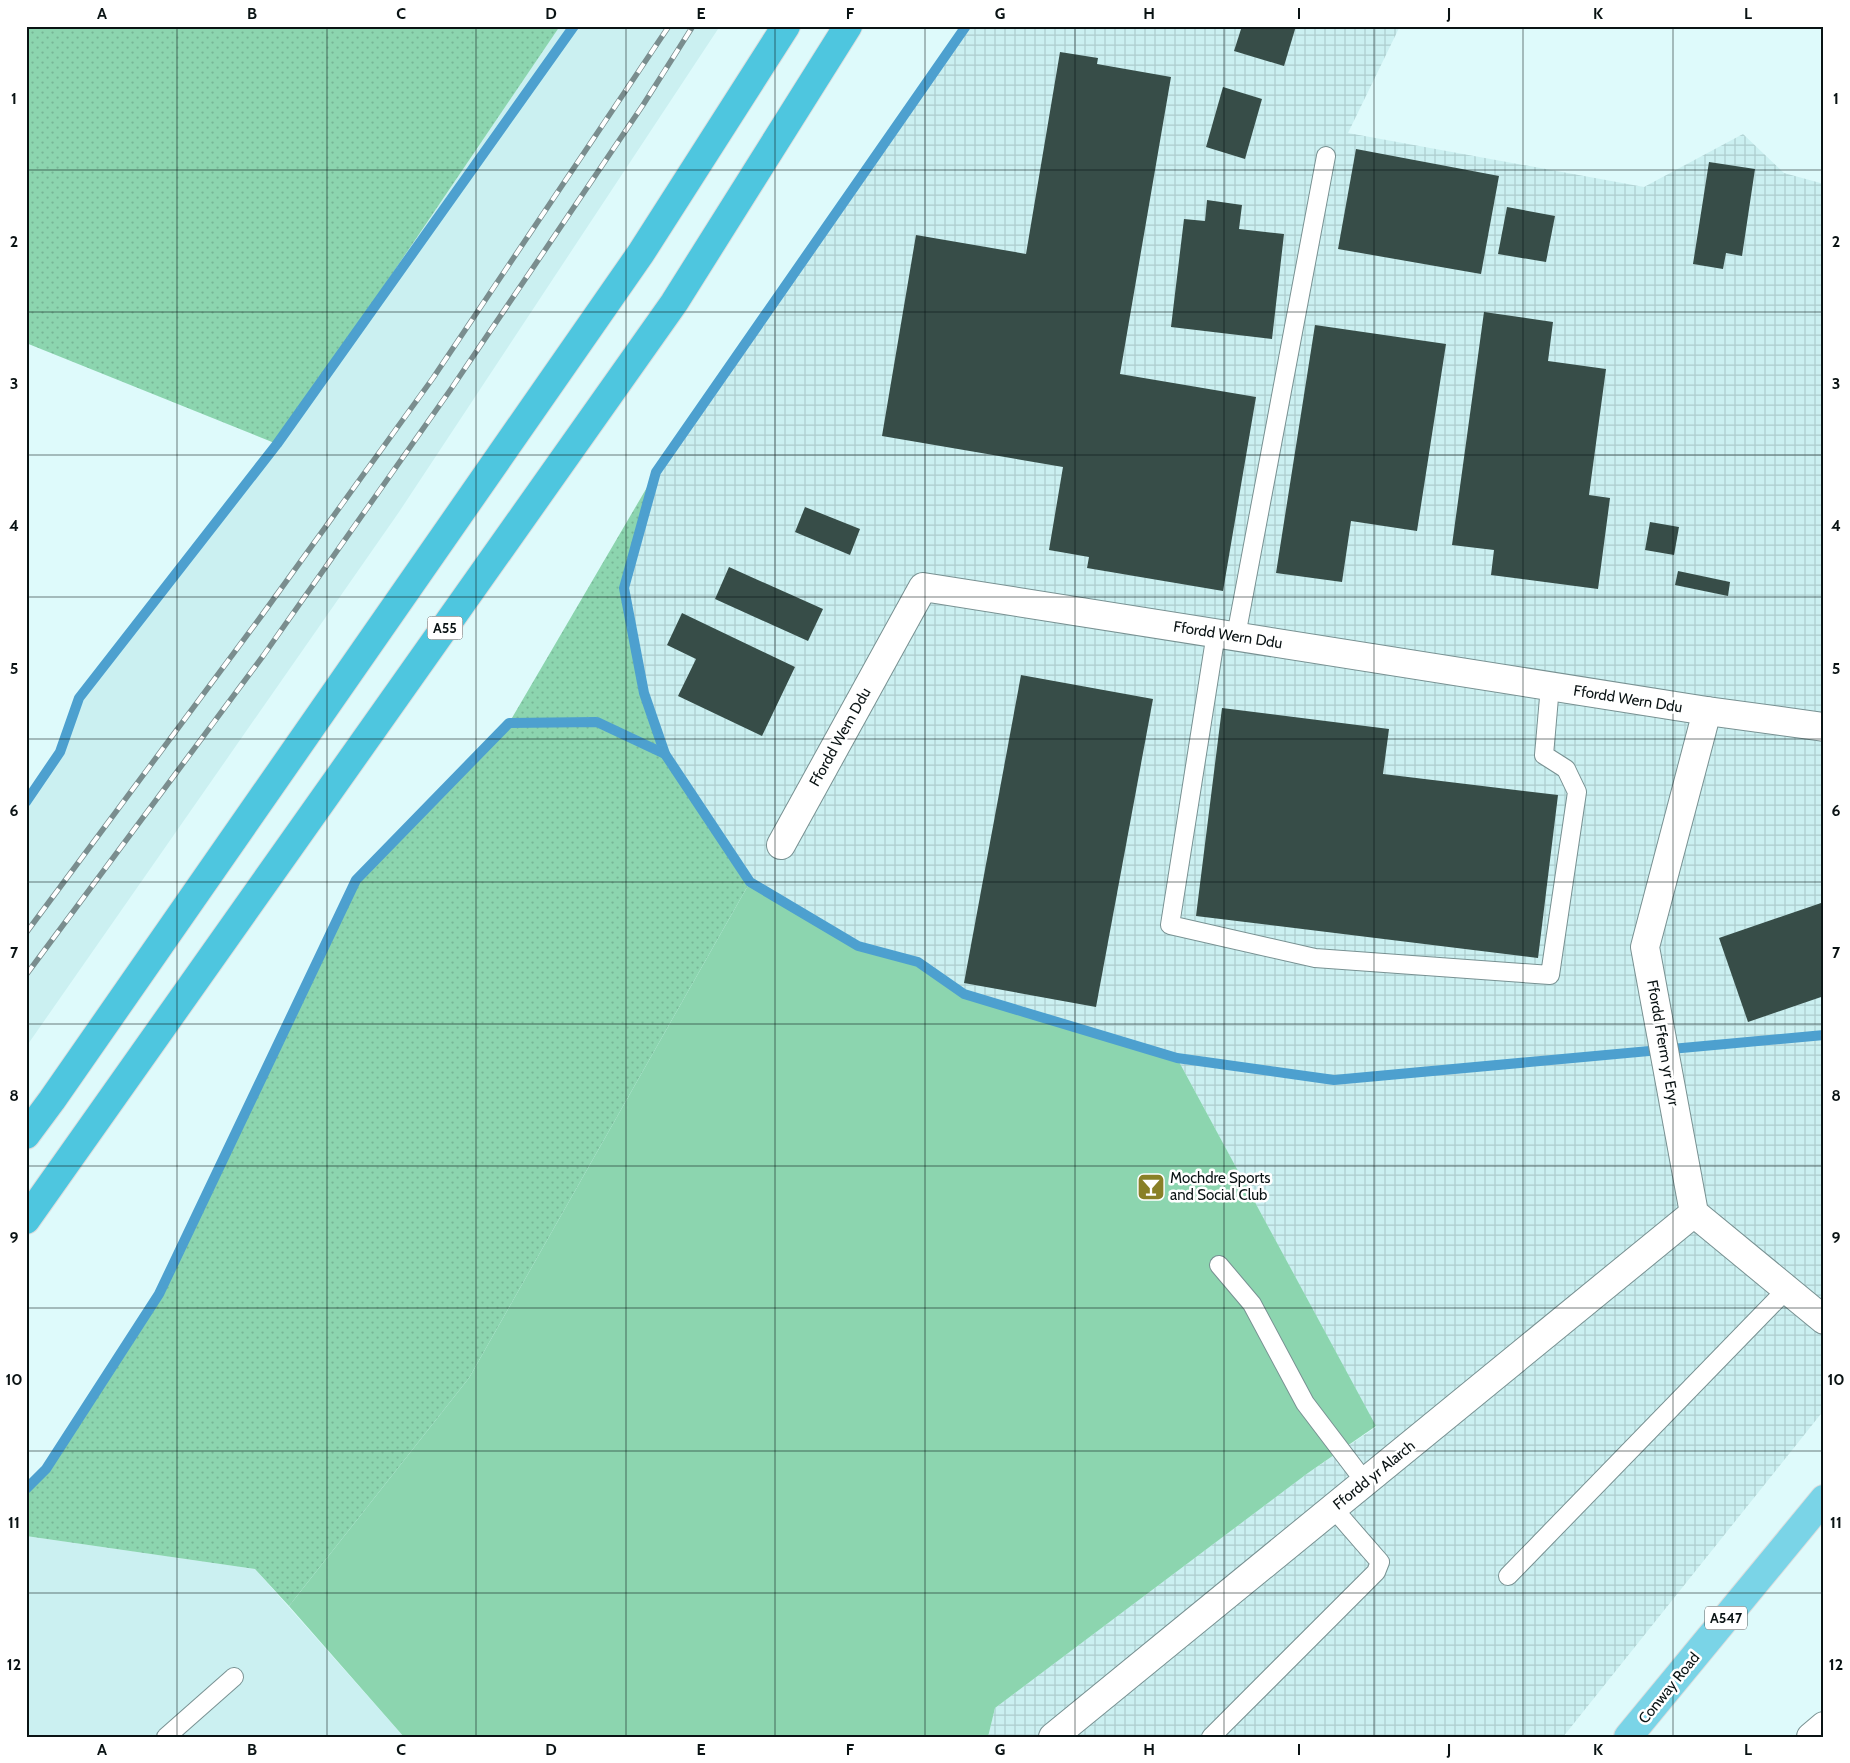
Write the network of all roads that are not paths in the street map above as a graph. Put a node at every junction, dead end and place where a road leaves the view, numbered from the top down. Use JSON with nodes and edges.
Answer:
{"nodes":[{"id":1,"x":786,"y":26,"type":"edge"},
{"id":2,"x":848,"y":26,"type":"edge"},
{"id":3,"x":1326,"y":156,"type":"dead end"},
{"id":4,"x":1226,"y":635,"type":"junction"},
{"id":5,"x":1550,"y":686,"type":"junction"},
{"id":6,"x":1707,"y":711,"type":"junction"},
{"id":7,"x":1824,"y":727,"type":"edge"},
{"id":8,"x":781,"y":845,"type":"dead end"},
{"id":9,"x":26,"y":1135,"type":"edge"},
{"id":10,"x":1694,"y":1213,"type":"junction"},
{"id":11,"x":26,"y":1220,"type":"edge"},
{"id":12,"x":1219,"y":1265,"type":"dead end"},
{"id":13,"x":1787,"y":1289,"type":"junction"},
{"id":14,"x":1824,"y":1320,"type":"edge"},
{"id":15,"x":1365,"y":1482,"type":"junction"},
{"id":16,"x":1824,"y":1499,"type":"edge"},
{"id":17,"x":1333,"y":1508,"type":"junction"},
{"id":18,"x":1508,"y":1576,"type":"dead end"},
{"id":19,"x":234,"y":1677,"type":"dead end"},
{"id":20,"x":1824,"y":1726,"type":"edge"},
{"id":21,"x":166,"y":1737,"type":"edge"},
{"id":22,"x":1053,"y":1737,"type":"edge"},
{"id":23,"x":1210,"y":1737,"type":"edge"},
{"id":24,"x":1628,"y":1737,"type":"edge"},
{"id":25,"x":1810,"y":1737,"type":"edge"}],
"edges":[{"from":1,"to":9,"type":"highway"},
{"from":2,"to":11,"type":"highway","number":"A55"},
{"from":3,"to":4,"type":"lane"},
{"from":4,"to":5,"type":"street","name":"Ffordd Wern Ddu"},
{"from":4,"to":5,"type":"lane"},
{"from":4,"to":8,"type":"street","name":"Ffordd Wern Ddu"},
{"from":5,"to":6,"type":"street","name":"Ffordd Wern Ddu"},
{"from":6,"to":7,"type":"street","name":"Ffordd Wern Ddu"},
{"from":6,"to":10,"type":"street","name":"Ffordd Fferm yr Eryr"},
{"from":10,"to":13,"type":"street"},
{"from":10,"to":15,"type":"street","name":"Ffordd yr Alarch"},
{"from":12,"to":15,"type":"lane"},
{"from":13,"to":14,"type":"street"},
{"from":13,"to":18,"type":"lane"},
{"from":15,"to":17,"type":"street","name":"Ffordd yr Alarch"},
{"from":16,"to":24,"type":"main road","name":"Conway Road","number":"A547"},
{"from":17,"to":22,"type":"street","name":"Ffordd yr Alarch"},
{"from":17,"to":23,"type":"lane"},
{"from":19,"to":21,"type":"lane"},
{"from":20,"to":25,"type":"street"}]}
